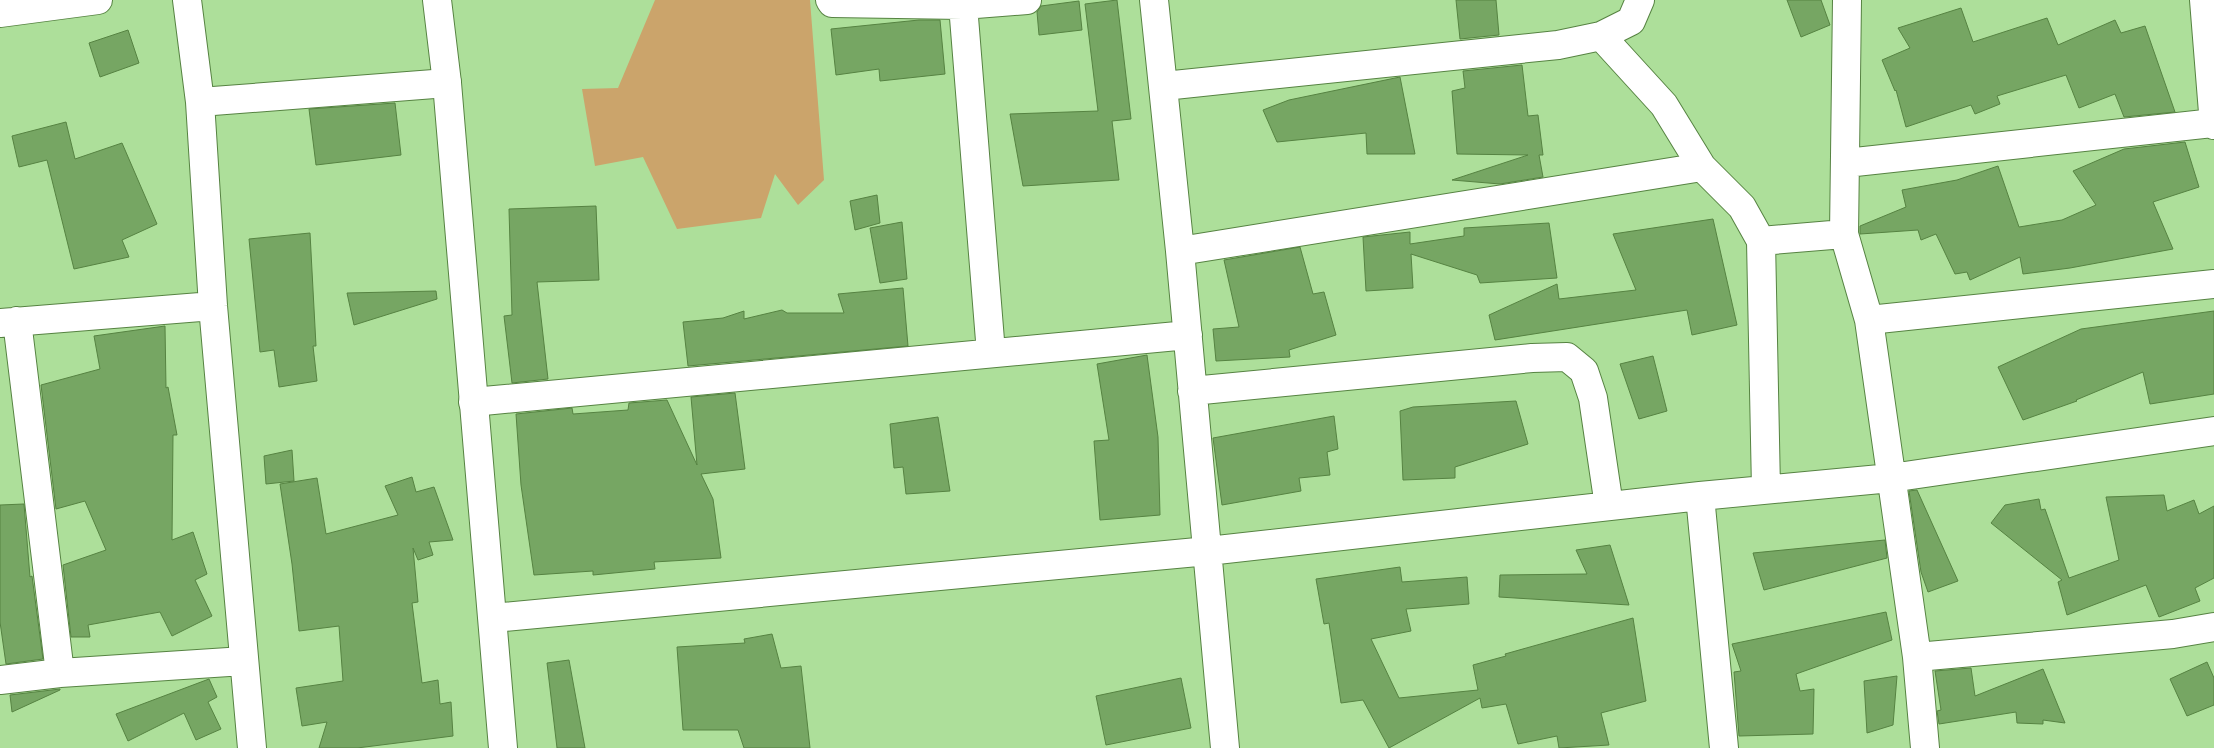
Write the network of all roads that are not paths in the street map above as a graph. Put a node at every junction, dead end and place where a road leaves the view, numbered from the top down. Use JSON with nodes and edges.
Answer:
{"nodes":[{"id":1,"x":98,"y":0,"type":"edge"},
{"id":2,"x":187,"y":0,"type":"edge"},
{"id":3,"x":437,"y":0,"type":"edge"},
{"id":4,"x":830,"y":0,"type":"edge"},
{"id":5,"x":1027,"y":0,"type":"edge"},
{"id":6,"x":1154,"y":0,"type":"edge"},
{"id":7,"x":1640,"y":0,"type":"edge"},
{"id":8,"x":1847,"y":0,"type":"edge"},
{"id":9,"x":2204,"y":0,"type":"edge"},
{"id":10,"x":963,"y":5,"type":"junction"},
{"id":11,"x":0,"y":13,"type":"edge"},
{"id":12,"x":1601,"y":36,"type":"junction"},
{"id":13,"x":446,"y":82,"type":"junction"},
{"id":14,"x":1164,"y":86,"type":"junction"},
{"id":15,"x":200,"y":102,"type":"junction"},
{"id":16,"x":2214,"y":124,"type":"edge"},
{"id":17,"x":1846,"y":163,"type":"junction"},
{"id":18,"x":1702,"y":167,"type":"junction"},
{"id":19,"x":1844,"y":234,"type":"junction"},
{"id":20,"x":1761,"y":241,"type":"junction"},
{"id":21,"x":1180,"y":251,"type":"junction"},
{"id":22,"x":2214,"y":284,"type":"edge"},
{"id":23,"x":213,"y":306,"type":"junction"},
{"id":24,"x":1868,"y":320,"type":"junction"},
{"id":25,"x":8,"y":322,"type":"edge"},
{"id":26,"x":1188,"y":334,"type":"junction"},
{"id":27,"x":991,"y":353,"type":"junction"},
{"id":28,"x":1192,"y":391,"type":"junction"},
{"id":29,"x":474,"y":402,"type":"junction"},
{"id":30,"x":2214,"y":431,"type":"edge"},
{"id":31,"x":1891,"y":478,"type":"junction"},
{"id":32,"x":1766,"y":489,"type":"junction"},
{"id":33,"x":1700,"y":496,"type":"junction"},
{"id":34,"x":1609,"y":506,"type":"junction"},
{"id":35,"x":1208,"y":551,"type":"junction"},
{"id":36,"x":493,"y":618,"type":"junction"},
{"id":37,"x":2214,"y":627,"type":"edge"},
{"id":38,"x":1917,"y":657,"type":"junction"},
{"id":39,"x":244,"y":661,"type":"junction"},
{"id":40,"x":60,"y":673,"type":"junction"},
{"id":41,"x":0,"y":680,"type":"edge"},
{"id":42,"x":252,"y":748,"type":"edge"},
{"id":43,"x":503,"y":748,"type":"edge"},
{"id":44,"x":1225,"y":748,"type":"edge"},
{"id":45,"x":1724,"y":748,"type":"edge"},
{"id":46,"x":1925,"y":748,"type":"edge"}],
"edges":[{"from":1,"to":11,"type":"street"},
{"from":2,"to":15,"type":"street"},
{"from":3,"to":13,"type":"street"},
{"from":4,"to":10,"type":"street"},
{"from":5,"to":10,"type":"street"},
{"from":6,"to":14,"type":"street"},
{"from":7,"to":12,"type":"street"},
{"from":8,"to":17,"type":"street"},
{"from":9,"to":16,"type":"street"},
{"from":10,"to":27,"type":"street"},
{"from":12,"to":14,"type":"street"},
{"from":12,"to":18,"type":"street"},
{"from":13,"to":15,"type":"street"},
{"from":13,"to":29,"type":"street"},
{"from":14,"to":21,"type":"street"},
{"from":15,"to":23,"type":"street"},
{"from":16,"to":17,"type":"street"},
{"from":17,"to":19,"type":"street"},
{"from":18,"to":20,"type":"street"},
{"from":18,"to":21,"type":"street"},
{"from":19,"to":20,"type":"street"},
{"from":19,"to":24,"type":"street"},
{"from":20,"to":32,"type":"street"},
{"from":21,"to":26,"type":"street"},
{"from":22,"to":24,"type":"street"},
{"from":23,"to":25,"type":"street"},
{"from":23,"to":39,"type":"street"},
{"from":24,"to":31,"type":"street"},
{"from":25,"to":40,"type":"street"},
{"from":26,"to":27,"type":"street"},
{"from":26,"to":28,"type":"street"},
{"from":27,"to":29,"type":"street"},
{"from":28,"to":34,"type":"street"},
{"from":28,"to":35,"type":"street"},
{"from":29,"to":36,"type":"street"},
{"from":30,"to":31,"type":"street"},
{"from":31,"to":32,"type":"street"},
{"from":31,"to":38,"type":"street"},
{"from":32,"to":33,"type":"street"},
{"from":33,"to":34,"type":"street"},
{"from":33,"to":45,"type":"street"},
{"from":34,"to":35,"type":"street"},
{"from":35,"to":36,"type":"street"},
{"from":35,"to":44,"type":"street"},
{"from":36,"to":43,"type":"street"},
{"from":37,"to":38,"type":"street"},
{"from":38,"to":46,"type":"street"},
{"from":39,"to":40,"type":"street"},
{"from":39,"to":42,"type":"street"},
{"from":40,"to":41,"type":"street"}]}
